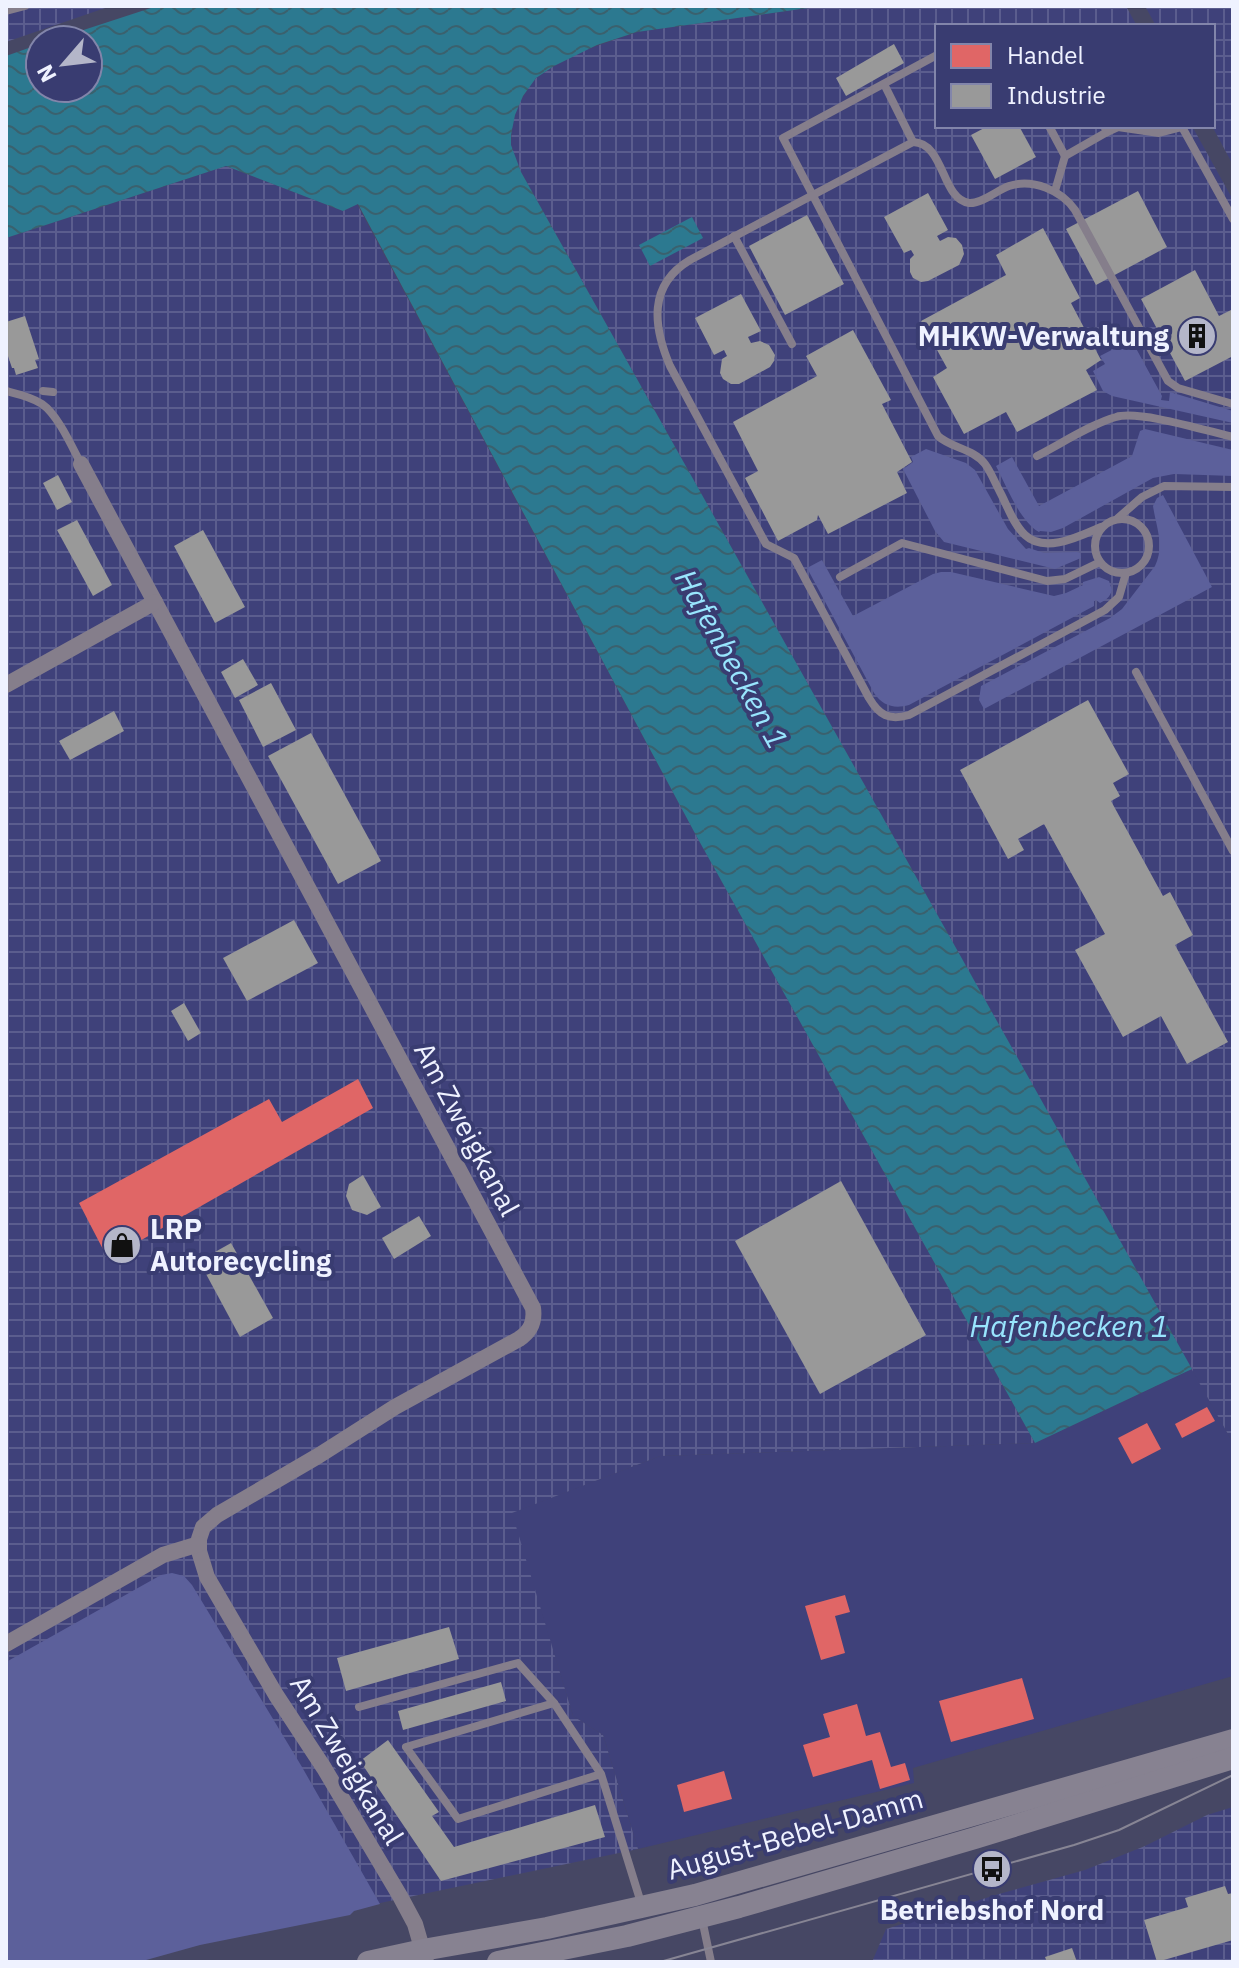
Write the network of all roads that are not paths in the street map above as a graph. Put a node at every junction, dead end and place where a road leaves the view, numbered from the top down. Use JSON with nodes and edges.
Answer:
{"nodes":[{"id":1,"x":25,"y":6,"type":"edge"},
{"id":2,"x":6,"y":11,"type":"edge"},
{"id":3,"x":935,"y":56,"type":"edge"},
{"id":4,"x":884,"y":84,"type":"junction"},
{"id":5,"x":1050,"y":128,"type":"edge"},
{"id":6,"x":1125,"y":128,"type":"edge"},
{"id":7,"x":1178,"y":128,"type":"edge"},
{"id":8,"x":1183,"y":128,"type":"edge"},
{"id":9,"x":1105,"y":129,"type":"edge"},
{"id":10,"x":913,"y":142,"type":"junction"},
{"id":11,"x":1065,"y":156,"type":"junction"},
{"id":12,"x":1055,"y":191,"type":"junction"},
{"id":13,"x":812,"y":194,"type":"junction"},
{"id":14,"x":1233,"y":219,"type":"edge"},
{"id":15,"x":734,"y":236,"type":"junction"},
{"id":16,"x":792,"y":344,"type":"dead end"},
{"id":17,"x":6,"y":391,"type":"edge"},
{"id":18,"x":43,"y":391,"type":"dead end"},
{"id":19,"x":53,"y":392,"type":"dead end"},
{"id":20,"x":1233,"y":404,"type":"edge"},
{"id":21,"x":1233,"y":437,"type":"edge"},
{"id":22,"x":1037,"y":456,"type":"dead end"},
{"id":23,"x":81,"y":464,"type":"joint"},
{"id":24,"x":1233,"y":487,"type":"edge"},
{"id":25,"x":1118,"y":518,"type":"junction"},
{"id":26,"x":1101,"y":527,"type":"junction"},
{"id":27,"x":1100,"y":562,"type":"junction"},
{"id":28,"x":1126,"y":573,"type":"junction"},
{"id":29,"x":840,"y":577,"type":"dead end"},
{"id":30,"x":155,"y":602,"type":"junction"},
{"id":31,"x":1136,"y":672,"type":"dead end"},
{"id":32,"x":6,"y":685,"type":"edge"},
{"id":33,"x":1233,"y":851,"type":"edge"},
{"id":34,"x":199,"y":1544,"type":"junction"},
{"id":35,"x":6,"y":1644,"type":"edge"},
{"id":36,"x":554,"y":1703,"type":"junction"},
{"id":37,"x":359,"y":1707,"type":"dead end"},
{"id":38,"x":1233,"y":1740,"type":"edge"},
{"id":39,"x":1233,"y":1758,"type":"edge"},
{"id":40,"x":601,"y":1774,"type":"junction"},
{"id":41,"x":695,"y":1895,"type":"junction"},
{"id":42,"x":642,"y":1907,"type":"junction"},
{"id":43,"x":701,"y":1917,"type":"junction"},
{"id":44,"x":424,"y":1956,"type":"edge"},
{"id":45,"x":368,"y":1962,"type":"edge"},
{"id":46,"x":498,"y":1962,"type":"edge"},
{"id":47,"x":711,"y":1962,"type":"edge"}],
"edges":[{"from":1,"to":2,"type":"lane"},
{"from":3,"to":4,"type":"lane"},
{"from":4,"to":10,"type":"lane"},
{"from":4,"to":13,"type":"lane"},
{"from":5,"to":11,"type":"lane"},
{"from":6,"to":7,"type":"lane"},
{"from":8,"to":14,"type":"lane"},
{"from":9,"to":11,"type":"lane"},
{"from":10,"to":12,"type":"lane"},
{"from":10,"to":13,"type":"lane"},
{"from":11,"to":12,"type":"lane"},
{"from":12,"to":20,"type":"lane"},
{"from":13,"to":15,"type":"lane"},
{"from":13,"to":26,"type":"lane"},
{"from":15,"to":16,"type":"lane"},
{"from":15,"to":28,"type":"lane"},
{"from":17,"to":23,"type":"lane"},
{"from":18,"to":19,"type":"lane"},
{"from":21,"to":22,"type":"lane"},
{"from":23,"to":30,"type":"street","name":"Am Zweigkanal"},
{"from":24,"to":25,"type":"lane"},
{"from":25,"to":26,"type":"lane"},
{"from":25,"to":28,"type":"lane"},
{"from":26,"to":27,"type":"lane"},
{"from":27,"to":28,"type":"lane"},
{"from":27,"to":29,"type":"lane"},
{"from":30,"to":32,"type":"street"},
{"from":30,"to":34,"type":"street","name":"Am Zweigkanal"},
{"from":31,"to":33,"type":"lane"},
{"from":34,"to":35,"type":"street"},
{"from":34,"to":44,"type":"street","name":"Am Zweigkanal"},
{"from":36,"to":37,"type":"lane"},
{"from":36,"to":40,"type":"lane"},
{"from":36,"to":40,"type":"lane"},
{"from":38,"to":41,"type":"main road","name":"August-Bebel-Damm"},
{"from":39,"to":43,"type":"main road","name":"August-Bebel-Damm"},
{"from":40,"to":42,"type":"lane"},
{"from":41,"to":42,"type":"main road","name":"August-Bebel-Damm"},
{"from":41,"to":43,"type":"lane"},
{"from":42,"to":44,"type":"main road","name":"August-Bebel-Damm"},
{"from":43,"to":46,"type":"main road","name":"August-Bebel-Damm"},
{"from":43,"to":47,"type":"lane"},
{"from":44,"to":45,"type":"main road","name":"August-Bebel-Damm"}]}
